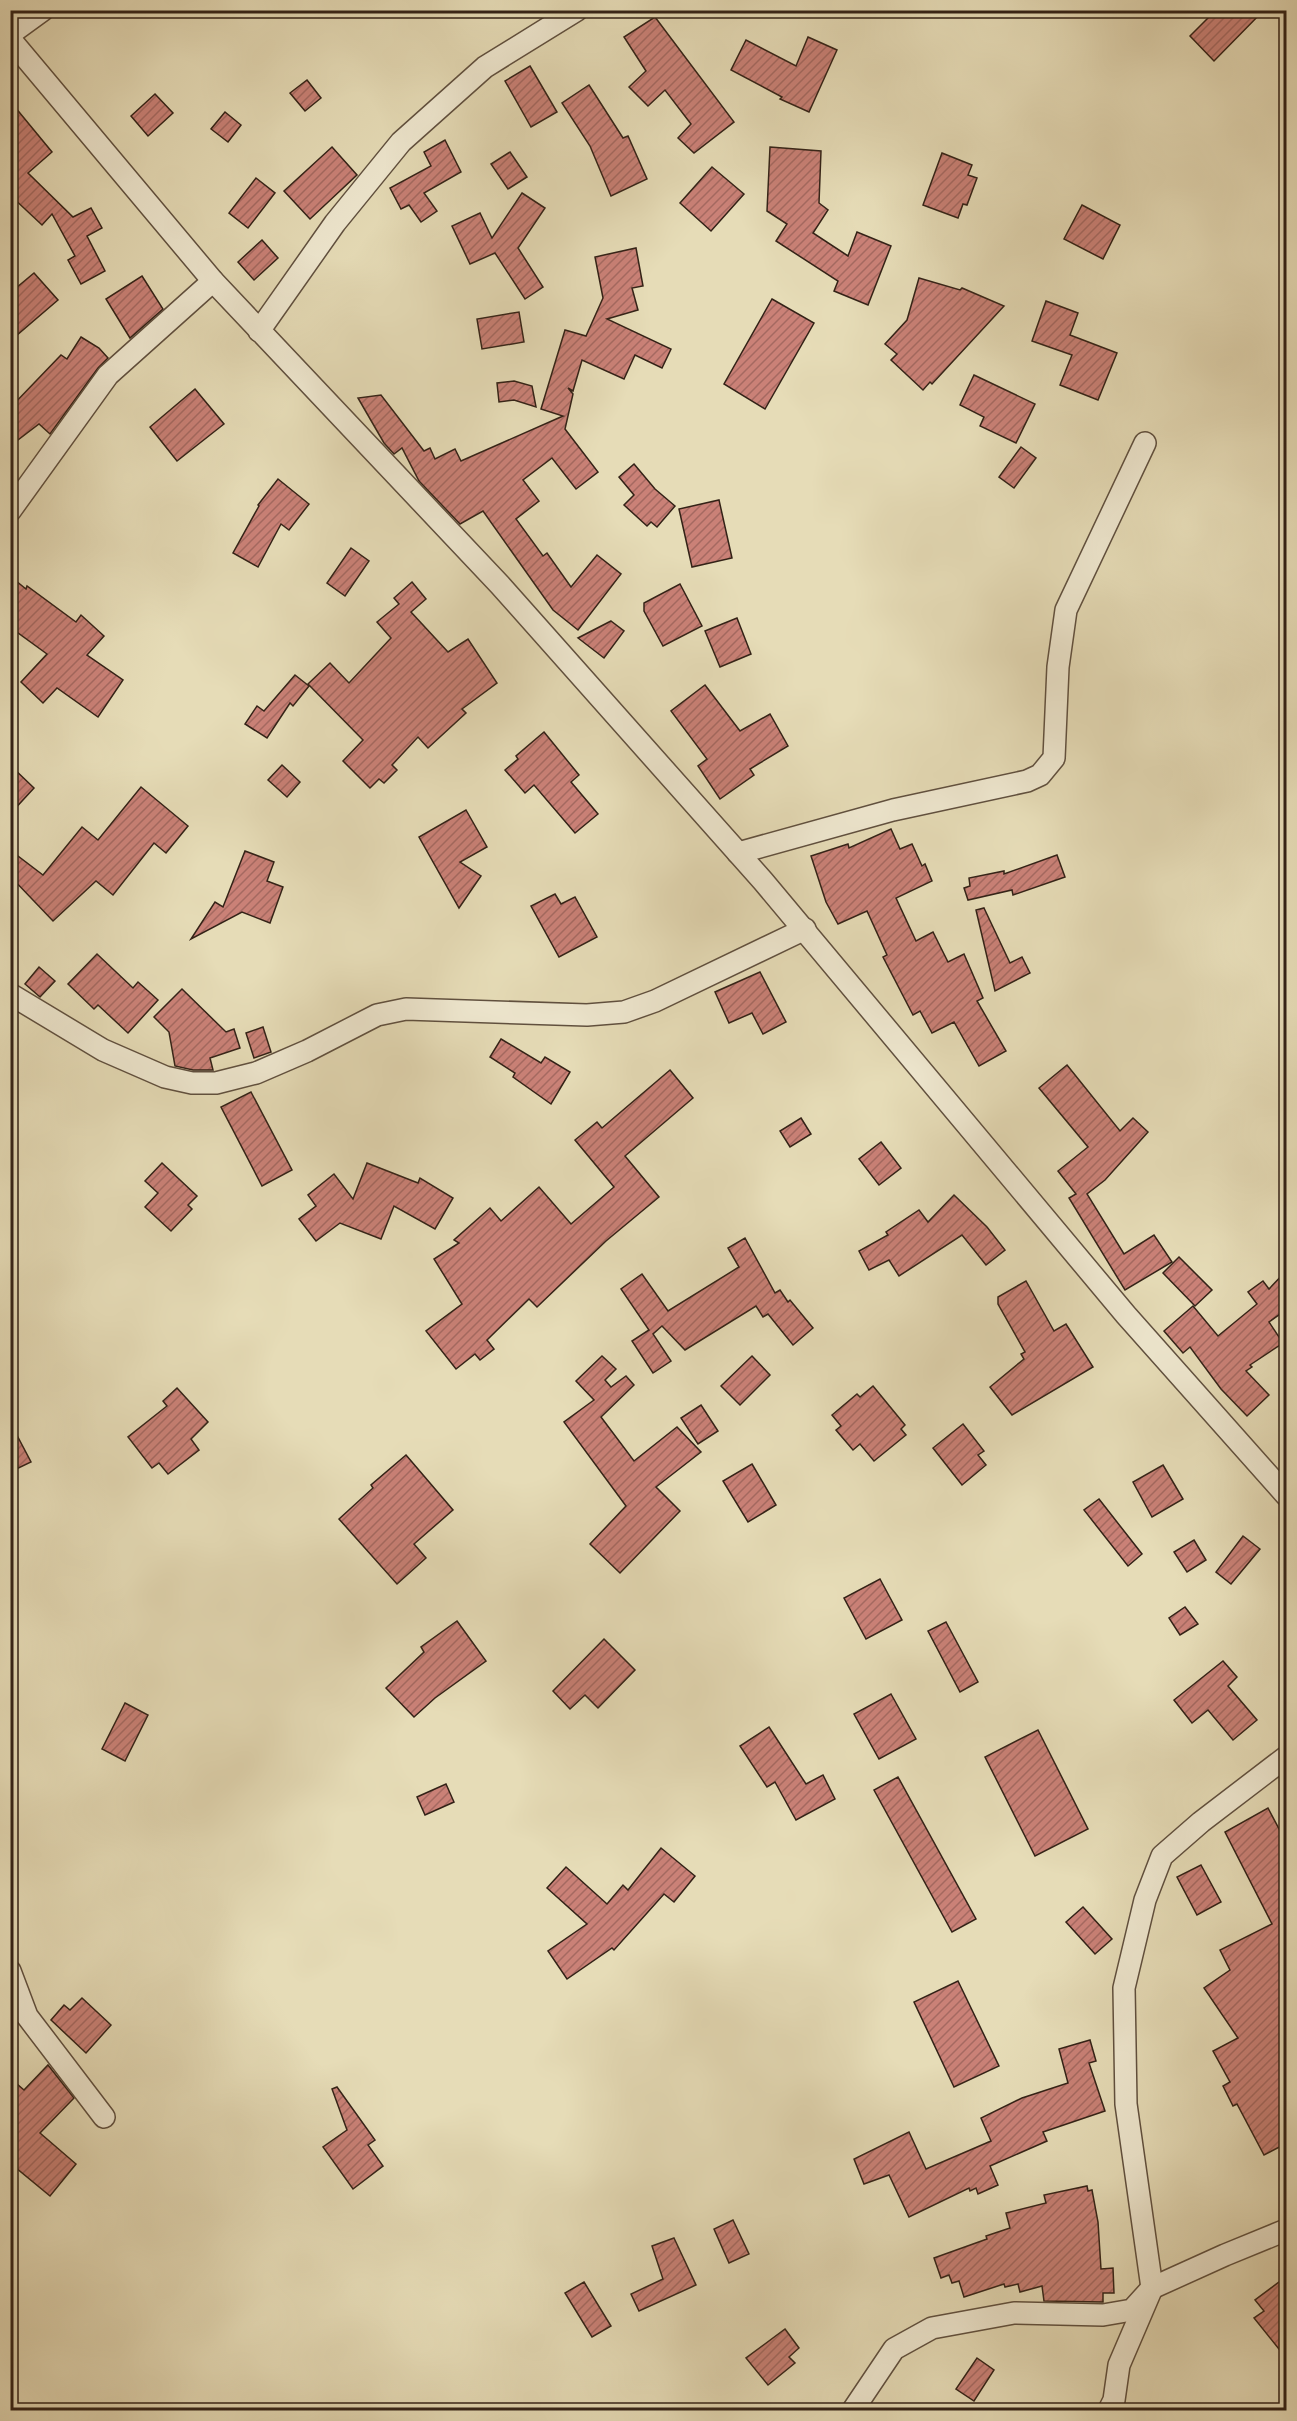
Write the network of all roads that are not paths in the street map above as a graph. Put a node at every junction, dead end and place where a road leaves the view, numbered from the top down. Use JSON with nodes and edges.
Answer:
{"nodes":[{"id":1,"x":43,"y":10,"type":"edge"},
{"id":2,"x":577,"y":10,"type":"edge"},
{"id":3,"x":10,"y":34,"type":"edge"},
{"id":4,"x":10,"y":39,"type":"edge"},
{"id":5,"x":213,"y":281,"type":"junction"},
{"id":6,"x":259,"y":331,"type":"junction"},
{"id":7,"x":1145,"y":443,"type":"dead end"},
{"id":8,"x":10,"y":511,"type":"edge"},
{"id":9,"x":738,"y":853,"type":"junction"},
{"id":10,"x":806,"y":929,"type":"junction"},
{"id":11,"x":10,"y":994,"type":"edge"},
{"id":12,"x":1287,"y":1495,"type":"edge"},
{"id":13,"x":1287,"y":1757,"type":"edge"},
{"id":14,"x":10,"y":1971,"type":"edge"},
{"id":15,"x":104,"y":2117,"type":"dead end"},
{"id":16,"x":1287,"y":2230,"type":"edge"},
{"id":17,"x":1152,"y":2288,"type":"junction"},
{"id":18,"x":853,"y":2410,"type":"edge"},
{"id":19,"x":1109,"y":2410,"type":"edge"}],
"edges":[{"from":1,"to":3,"type":"street"},
{"from":2,"to":6,"type":"street"},
{"from":4,"to":5,"type":"street"},
{"from":5,"to":6,"type":"street"},
{"from":5,"to":8,"type":"street"},
{"from":6,"to":9,"type":"street"},
{"from":7,"to":9,"type":"street"},
{"from":9,"to":10,"type":"street"},
{"from":10,"to":11,"type":"street"},
{"from":10,"to":12,"type":"street"},
{"from":13,"to":17,"type":"street"},
{"from":14,"to":15,"type":"street"},
{"from":16,"to":17,"type":"street"},
{"from":17,"to":18,"type":"street"},
{"from":17,"to":19,"type":"street"}]}
